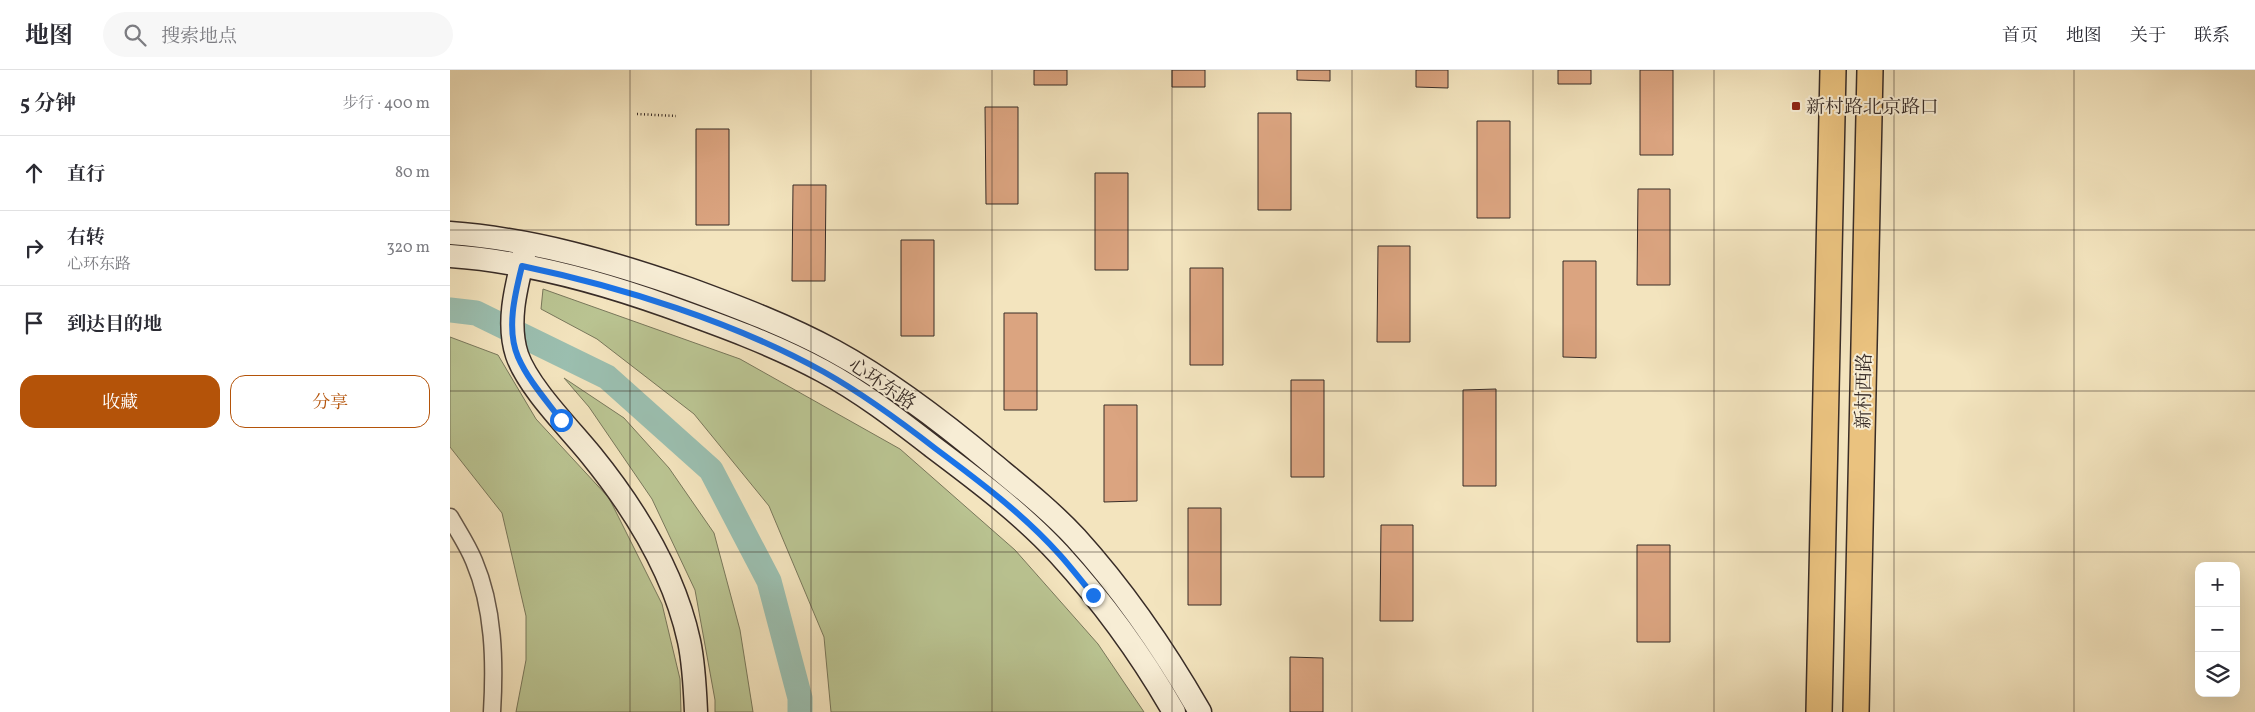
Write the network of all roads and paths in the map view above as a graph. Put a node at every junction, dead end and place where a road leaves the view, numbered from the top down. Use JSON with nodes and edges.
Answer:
{"nodes":[{"id":1,"x":1833,"y":70,"type":"edge"},
{"id":2,"x":1870,"y":70,"type":"edge"},
{"id":3,"x":637,"y":114,"type":"dead end"},
{"id":4,"x":676,"y":116,"type":"dead end"},
{"id":5,"x":450,"y":232,"type":"edge"},
{"id":6,"x":527,"y":243,"type":"junction"},
{"id":7,"x":450,"y":256,"type":"edge"},
{"id":8,"x":522,"y":266,"type":"junction"},
{"id":9,"x":450,"y":517,"type":"edge"},
{"id":10,"x":492,"y":712,"type":"edge"},
{"id":11,"x":696,"y":712,"type":"edge"},
{"id":12,"x":1174,"y":712,"type":"edge"},
{"id":13,"x":1200,"y":712,"type":"edge"},
{"id":14,"x":1819,"y":712,"type":"edge"},
{"id":15,"x":1856,"y":712,"type":"edge"}],
"edges":[{"from":1,"to":14,"type":"main road","name":"新村西路"},
{"from":2,"to":15,"type":"main road","name":"新村西路"},
{"from":3,"to":4,"type":"path"},
{"from":5,"to":6,"type":"main road","name":"心环东路"},
{"from":6,"to":8,"type":"main road"},
{"from":6,"to":13,"type":"main road","name":"心环东路"},
{"from":7,"to":8,"type":"main road","name":"心环东路"},
{"from":8,"to":11,"type":"main road"},
{"from":8,"to":12,"type":"main road","name":"心环东路"},
{"from":9,"to":10,"type":"street"}]}
